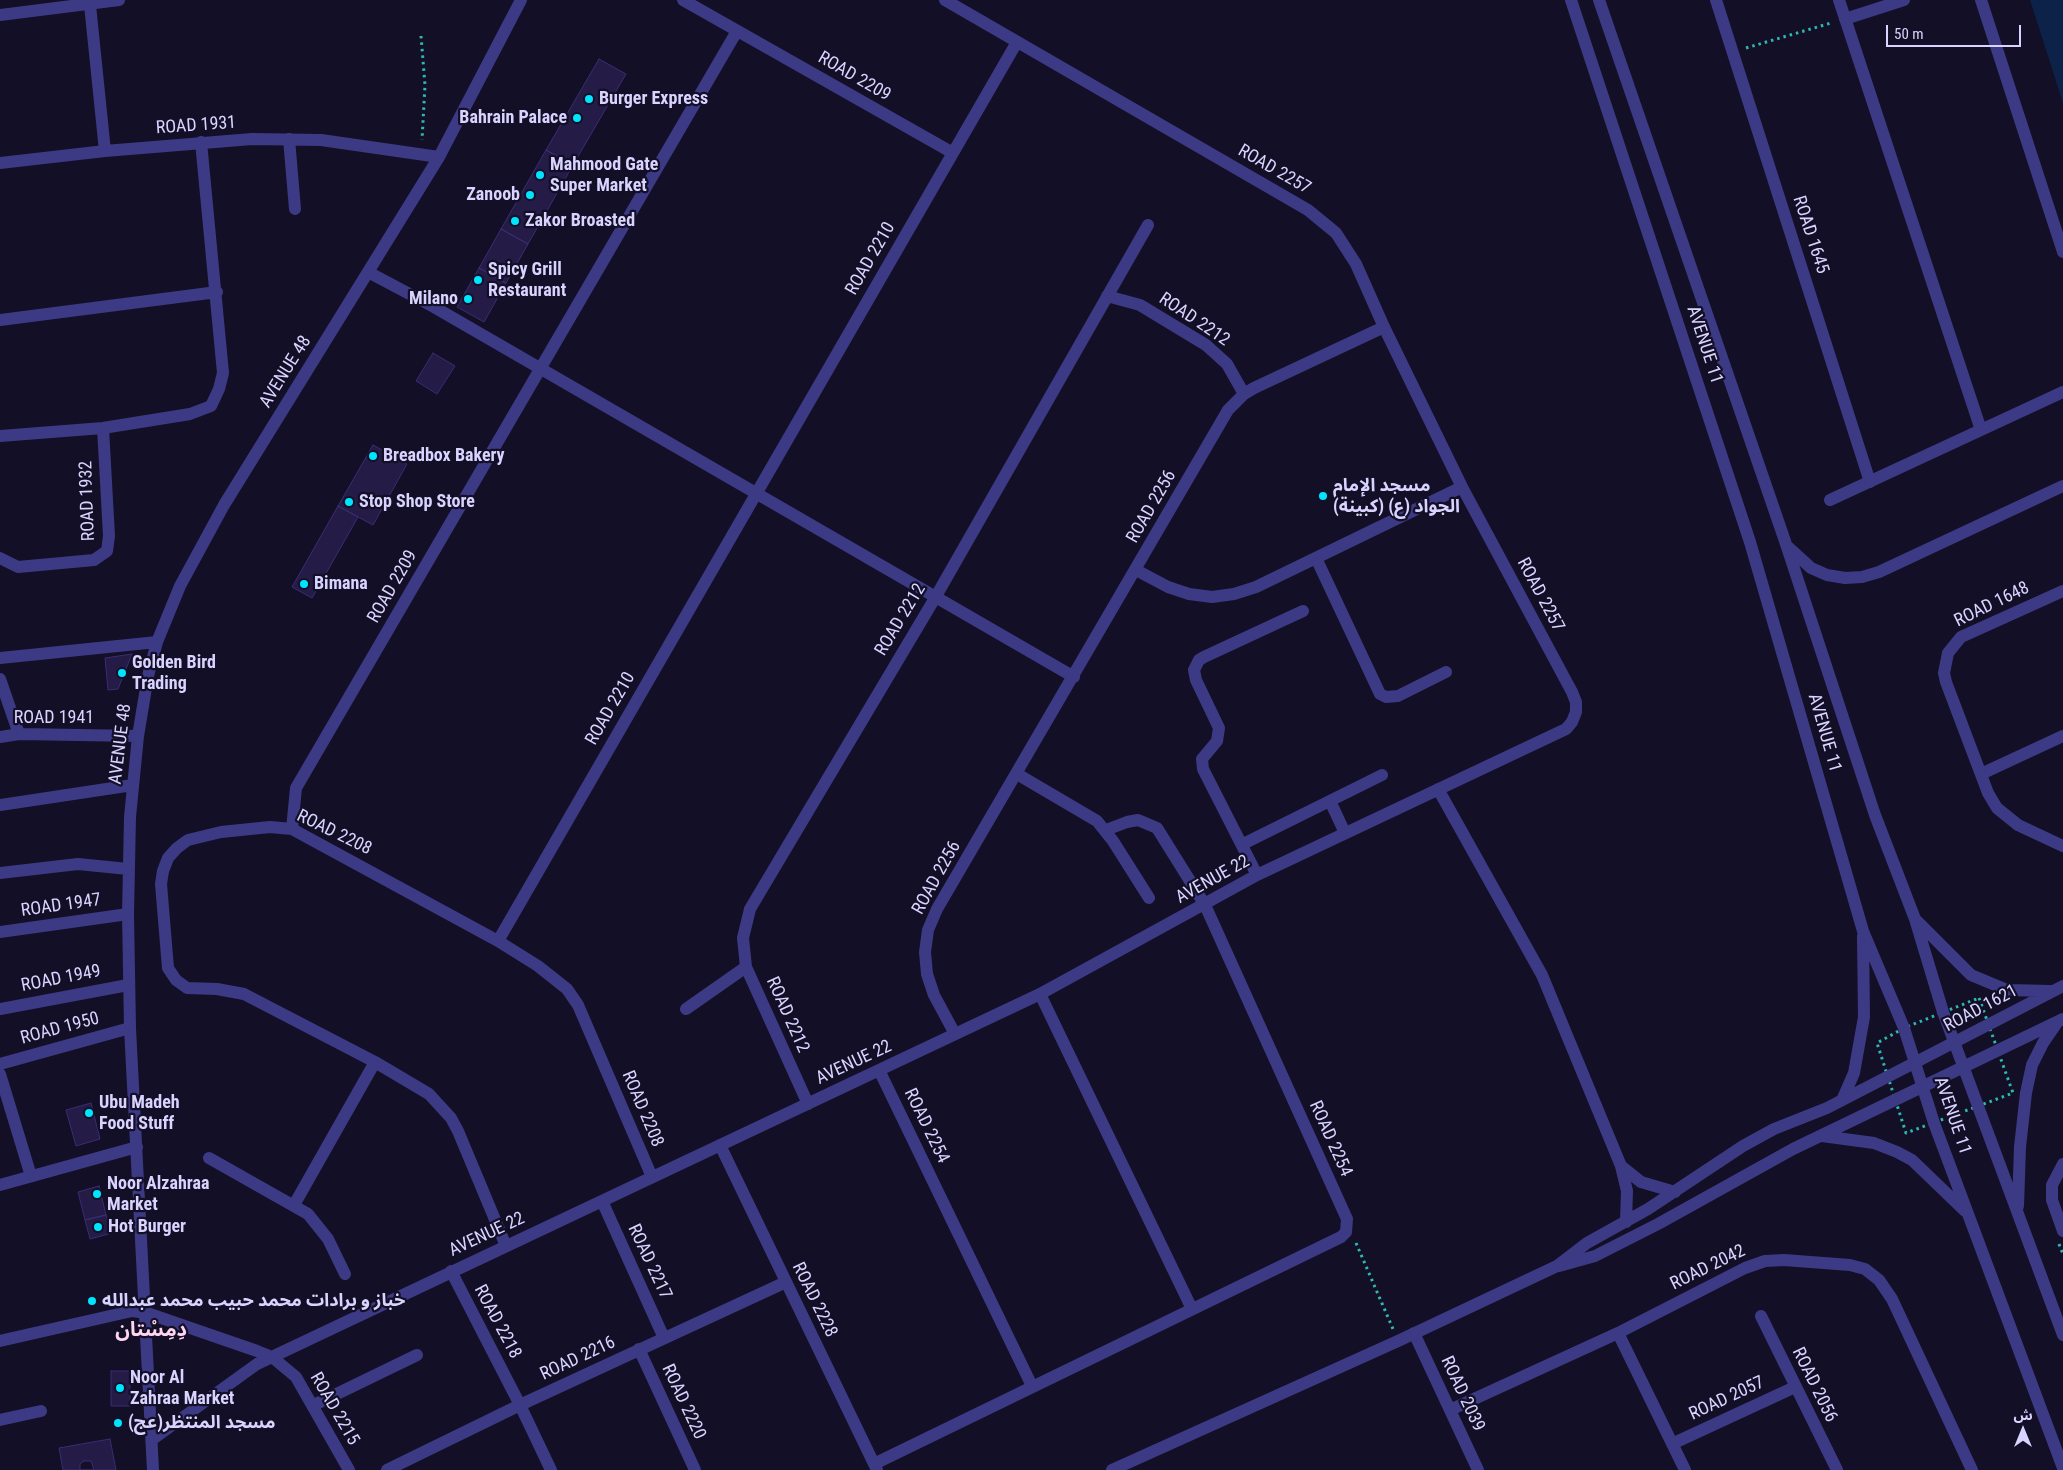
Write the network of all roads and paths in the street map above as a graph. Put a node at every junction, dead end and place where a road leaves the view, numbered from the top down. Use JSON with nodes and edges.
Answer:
{"nodes":[{"id":1,"x":119,"y":0,"type":"edge"},
{"id":2,"x":521,"y":0,"type":"edge"},
{"id":3,"x":683,"y":0,"type":"edge"},
{"id":4,"x":946,"y":0,"type":"edge"},
{"id":5,"x":1571,"y":0,"type":"edge"},
{"id":6,"x":1599,"y":0,"type":"edge"},
{"id":7,"x":1716,"y":0,"type":"edge"},
{"id":8,"x":1839,"y":0,"type":"edge"},
{"id":9,"x":1904,"y":0,"type":"edge"},
{"id":10,"x":1980,"y":0,"type":"edge"},
{"id":11,"x":90,"y":5,"type":"junction"},
{"id":12,"x":0,"y":15,"type":"edge"},
{"id":13,"x":1845,"y":19,"type":"junction"},
{"id":14,"x":737,"y":31,"type":"junction"},
{"id":15,"x":422,"y":36,"type":"dead end"},
{"id":16,"x":1017,"y":42,"type":"junction"},
{"id":17,"x":1733,"y":52,"type":"junction"},
{"id":18,"x":289,"y":139,"type":"junction"},
{"id":19,"x":201,"y":142,"type":"junction"},
{"id":20,"x":105,"y":151,"type":"junction"},
{"id":21,"x":953,"y":153,"type":"junction"},
{"id":22,"x":421,"y":154,"type":"junction"},
{"id":23,"x":439,"y":157,"type":"junction"},
{"id":24,"x":0,"y":163,"type":"edge"},
{"id":25,"x":295,"y":209,"type":"dead end"},
{"id":26,"x":1148,"y":225,"type":"dead end"},
{"id":27,"x":2063,"y":252,"type":"edge"},
{"id":28,"x":368,"y":272,"type":"junction"},
{"id":29,"x":217,"y":292,"type":"junction"},
{"id":30,"x":1108,"y":296,"type":"junction"},
{"id":31,"x":0,"y":320,"type":"edge"},
{"id":32,"x":1384,"y":327,"type":"junction"},
{"id":33,"x":540,"y":369,"type":"junction"},
{"id":34,"x":2063,"y":392,"type":"edge"},
{"id":35,"x":1244,"y":394,"type":"junction"},
{"id":36,"x":103,"y":428,"type":"junction"},
{"id":37,"x":1981,"y":430,"type":"junction"},
{"id":38,"x":0,"y":436,"type":"edge"},
{"id":39,"x":1870,"y":482,"type":"junction"},
{"id":40,"x":2063,"y":486,"type":"edge"},
{"id":41,"x":1462,"y":487,"type":"junction"},
{"id":42,"x":755,"y":494,"type":"junction"},
{"id":43,"x":1830,"y":500,"type":"dead end"},
{"id":44,"x":1786,"y":544,"type":"junction"},
{"id":45,"x":0,"y":558,"type":"edge"},
{"id":46,"x":1316,"y":558,"type":"junction"},
{"id":47,"x":1136,"y":570,"type":"junction"},
{"id":48,"x":2063,"y":591,"type":"edge"},
{"id":49,"x":935,"y":598,"type":"junction"},
{"id":50,"x":1303,"y":611,"type":"dead end"},
{"id":51,"x":157,"y":642,"type":"junction"},
{"id":52,"x":0,"y":658,"type":"edge"},
{"id":53,"x":1446,"y":672,"type":"dead end"},
{"id":54,"x":1074,"y":677,"type":"junction"},
{"id":55,"x":0,"y":679,"type":"edge"},
{"id":56,"x":1572,"y":722,"type":"joint"},
{"id":57,"x":18,"y":734,"type":"junction"},
{"id":58,"x":138,"y":736,"type":"junction"},
{"id":59,"x":2063,"y":736,"type":"edge"},
{"id":60,"x":0,"y":737,"type":"edge"},
{"id":61,"x":1017,"y":774,"type":"junction"},
{"id":62,"x":1981,"y":774,"type":"junction"},
{"id":63,"x":1382,"y":775,"type":"dead end"},
{"id":64,"x":133,"y":785,"type":"junction"},
{"id":65,"x":1438,"y":789,"type":"junction"},
{"id":66,"x":1330,"y":801,"type":"junction"},
{"id":67,"x":0,"y":805,"type":"edge"},
{"id":68,"x":292,"y":829,"type":"junction"},
{"id":69,"x":1106,"y":830,"type":"junction"},
{"id":70,"x":1344,"y":833,"type":"junction"},
{"id":71,"x":1243,"y":844,"type":"junction"},
{"id":72,"x":2063,"y":846,"type":"edge"},
{"id":73,"x":128,"y":869,"type":"junction"},
{"id":74,"x":0,"y":873,"type":"edge"},
{"id":75,"x":1258,"y":874,"type":"junction"},
{"id":76,"x":1149,"y":898,"type":"dead end"},
{"id":77,"x":1205,"y":905,"type":"junction"},
{"id":78,"x":128,"y":914,"type":"junction"},
{"id":79,"x":1915,"y":919,"type":"junction"},
{"id":80,"x":1863,"y":931,"type":"junction"},
{"id":81,"x":0,"y":932,"type":"edge"},
{"id":82,"x":498,"y":941,"type":"junction"},
{"id":83,"x":746,"y":967,"type":"junction"},
{"id":84,"x":128,"y":985,"type":"junction"},
{"id":85,"x":2058,"y":989,"type":"edge"},
{"id":86,"x":1040,"y":994,"type":"junction"},
{"id":87,"x":686,"y":1008,"type":"dead end"},
{"id":88,"x":0,"y":1009,"type":"edge"},
{"id":89,"x":2060,"y":1020,"type":"edge"},
{"id":90,"x":130,"y":1028,"type":"junction"},
{"id":91,"x":954,"y":1034,"type":"junction"},
{"id":92,"x":1954,"y":1043,"type":"junction"},
{"id":93,"x":375,"y":1062,"type":"junction"},
{"id":94,"x":1915,"y":1063,"type":"junction"},
{"id":95,"x":0,"y":1064,"type":"edge"},
{"id":96,"x":1963,"y":1068,"type":"junction"},
{"id":97,"x":879,"y":1070,"type":"junction"},
{"id":98,"x":0,"y":1074,"type":"edge"},
{"id":99,"x":1924,"y":1087,"type":"junction"},
{"id":100,"x":1843,"y":1098,"type":"junction"},
{"id":101,"x":808,"y":1104,"type":"junction"},
{"id":102,"x":1822,"y":1136,"type":"junction"},
{"id":103,"x":720,"y":1146,"type":"junction"},
{"id":104,"x":136,"y":1147,"type":"junction"},
{"id":105,"x":209,"y":1158,"type":"dead end"},
{"id":106,"x":2063,"y":1164,"type":"edge"},
{"id":107,"x":1621,"y":1166,"type":"junction"},
{"id":108,"x":32,"y":1176,"type":"junction"},
{"id":109,"x":652,"y":1177,"type":"junction"},
{"id":110,"x":0,"y":1185,"type":"edge"},
{"id":111,"x":1675,"y":1192,"type":"junction"},
{"id":112,"x":602,"y":1201,"type":"junction"},
{"id":113,"x":294,"y":1205,"type":"junction"},
{"id":114,"x":2018,"y":1211,"type":"junction"},
{"id":115,"x":1968,"y":1215,"type":"junction"},
{"id":116,"x":1626,"y":1222,"type":"junction"},
{"id":117,"x":1348,"y":1225,"type":"junction"},
{"id":118,"x":2059,"y":1233,"type":"edge"},
{"id":119,"x":506,"y":1246,"type":"junction"},
{"id":120,"x":2063,"y":1254,"type":"edge"},
{"id":121,"x":1557,"y":1266,"type":"junction"},
{"id":122,"x":451,"y":1272,"type":"junction"},
{"id":123,"x":345,"y":1274,"type":"dead end"},
{"id":124,"x":786,"y":1282,"type":"junction"},
{"id":125,"x":1192,"y":1309,"type":"junction"},
{"id":126,"x":147,"y":1313,"type":"junction"},
{"id":127,"x":1761,"y":1316,"type":"dead end"},
{"id":128,"x":1414,"y":1333,"type":"junction"},
{"id":129,"x":1618,"y":1333,"type":"junction"},
{"id":130,"x":2063,"y":1335,"type":"edge"},
{"id":131,"x":664,"y":1338,"type":"junction"},
{"id":132,"x":0,"y":1341,"type":"edge"},
{"id":133,"x":1398,"y":1341,"type":"junction"},
{"id":134,"x":640,"y":1350,"type":"junction"},
{"id":135,"x":417,"y":1355,"type":"dead end"},
{"id":136,"x":272,"y":1357,"type":"junction"},
{"id":137,"x":1032,"y":1386,"type":"junction"},
{"id":138,"x":1795,"y":1387,"type":"junction"},
{"id":139,"x":314,"y":1405,"type":"junction"},
{"id":140,"x":520,"y":1405,"type":"junction"},
{"id":141,"x":1450,"y":1410,"type":"junction"},
{"id":142,"x":41,"y":1411,"type":"dead end"},
{"id":143,"x":0,"y":1420,"type":"edge"},
{"id":144,"x":153,"y":1438,"type":"junction"},
{"id":145,"x":1674,"y":1443,"type":"junction"},
{"id":146,"x":875,"y":1467,"type":"edge"},
{"id":147,"x":2063,"y":1468,"type":"edge"},
{"id":148,"x":154,"y":1470,"type":"edge"},
{"id":149,"x":348,"y":1470,"type":"edge"},
{"id":150,"x":387,"y":1470,"type":"edge"},
{"id":151,"x":551,"y":1470,"type":"edge"},
{"id":152,"x":695,"y":1470,"type":"edge"},
{"id":153,"x":1112,"y":1470,"type":"edge"},
{"id":154,"x":1478,"y":1470,"type":"edge"},
{"id":155,"x":1686,"y":1470,"type":"edge"},
{"id":156,"x":1837,"y":1470,"type":"edge"},
{"id":157,"x":1972,"y":1470,"type":"edge"}],
"edges":[{"from":1,"to":11,"type":"street"},
{"from":2,"to":23,"type":"street","name":"AVENUE 48"},
{"from":3,"to":14,"type":"street","name":"ROAD 2209"},
{"from":4,"to":16,"type":"street","name":"ROAD 2257"},
{"from":5,"to":80,"type":"street","name":"AVENUE 11"},
{"from":6,"to":44,"type":"street","name":"AVENUE 11"},
{"from":7,"to":17,"type":"street","name":"ROAD 1645"},
{"from":8,"to":13,"type":"street"},
{"from":9,"to":13,"type":"street"},
{"from":10,"to":27,"type":"street"},
{"from":11,"to":12,"type":"street"},
{"from":11,"to":20,"type":"street"},
{"from":13,"to":17,"type":"path"},
{"from":13,"to":37,"type":"street"},
{"from":14,"to":21,"type":"street","name":"ROAD 2209"},
{"from":14,"to":33,"type":"street","name":"ROAD 2209"},
{"from":15,"to":22,"type":"path"},
{"from":16,"to":21,"type":"street","name":"ROAD 2210"},
{"from":16,"to":32,"type":"street","name":"ROAD 2257"},
{"from":17,"to":39,"type":"street","name":"ROAD 1645"},
{"from":18,"to":19,"type":"street","name":"ROAD 1931"},
{"from":18,"to":22,"type":"street","name":"ROAD 1931"},
{"from":18,"to":25,"type":"street"},
{"from":19,"to":20,"type":"street","name":"ROAD 1931"},
{"from":19,"to":29,"type":"street"},
{"from":20,"to":24,"type":"street","name":"ROAD 1931"},
{"from":21,"to":42,"type":"street","name":"ROAD 2210"},
{"from":22,"to":23,"type":"street","name":"ROAD 1931"},
{"from":23,"to":28,"type":"street","name":"AVENUE 48"},
{"from":26,"to":30,"type":"street","name":"ROAD 2212"},
{"from":28,"to":33,"type":"street"},
{"from":28,"to":51,"type":"street","name":"AVENUE 48"},
{"from":29,"to":31,"type":"street"},
{"from":29,"to":36,"type":"street"},
{"from":30,"to":35,"type":"street","name":"ROAD 2212"},
{"from":30,"to":49,"type":"street","name":"ROAD 2212"},
{"from":32,"to":35,"type":"street","name":"ROAD 2256"},
{"from":32,"to":41,"type":"street","name":"ROAD 2257"},
{"from":33,"to":42,"type":"street"},
{"from":33,"to":68,"type":"street","name":"ROAD 2209"},
{"from":34,"to":37,"type":"street"},
{"from":35,"to":47,"type":"street","name":"ROAD 2256"},
{"from":36,"to":38,"type":"street"},
{"from":36,"to":45,"type":"street","name":"ROAD 1932"},
{"from":37,"to":39,"type":"street"},
{"from":39,"to":43,"type":"street"},
{"from":40,"to":44,"type":"street"},
{"from":41,"to":46,"type":"street"},
{"from":41,"to":56,"type":"street","name":"ROAD 2257"},
{"from":42,"to":49,"type":"street"},
{"from":42,"to":82,"type":"street","name":"ROAD 2210"},
{"from":44,"to":79,"type":"street","name":"AVENUE 11"},
{"from":46,"to":47,"type":"street"},
{"from":46,"to":53,"type":"street"},
{"from":47,"to":54,"type":"street","name":"ROAD 2256"},
{"from":48,"to":62,"type":"street","name":"ROAD 1648"},
{"from":49,"to":54,"type":"street"},
{"from":49,"to":83,"type":"street","name":"ROAD 2212"},
{"from":50,"to":71,"type":"street"},
{"from":51,"to":52,"type":"street"},
{"from":51,"to":58,"type":"street","name":"AVENUE 48"},
{"from":54,"to":61,"type":"street","name":"ROAD 2256"},
{"from":55,"to":57,"type":"street"},
{"from":56,"to":65,"type":"street","name":"AVENUE 22"},
{"from":57,"to":58,"type":"street","name":"ROAD 1941"},
{"from":57,"to":60,"type":"street","name":"ROAD 1941"},
{"from":58,"to":64,"type":"street","name":"AVENUE 48"},
{"from":59,"to":62,"type":"street"},
{"from":61,"to":69,"type":"street"},
{"from":61,"to":91,"type":"street","name":"ROAD 2256"},
{"from":62,"to":72,"type":"street","name":"ROAD 1648"},
{"from":63,"to":66,"type":"street"},
{"from":64,"to":67,"type":"street"},
{"from":64,"to":73,"type":"street","name":"AVENUE 48"},
{"from":65,"to":70,"type":"street","name":"AVENUE 22"},
{"from":65,"to":107,"type":"street"},
{"from":66,"to":70,"type":"street"},
{"from":66,"to":71,"type":"street"},
{"from":68,"to":82,"type":"street","name":"ROAD 2208"},
{"from":68,"to":93,"type":"street","name":"ROAD 2208"},
{"from":69,"to":76,"type":"street"},
{"from":69,"to":77,"type":"street"},
{"from":70,"to":75,"type":"street","name":"AVENUE 22"},
{"from":71,"to":75,"type":"street"},
{"from":73,"to":74,"type":"street"},
{"from":73,"to":78,"type":"street","name":"AVENUE 48"},
{"from":75,"to":77,"type":"street","name":"AVENUE 22"},
{"from":77,"to":86,"type":"street","name":"AVENUE 22"},
{"from":77,"to":117,"type":"street","name":"ROAD 2254"},
{"from":78,"to":81,"type":"street","name":"ROAD 1947"},
{"from":78,"to":84,"type":"street","name":"AVENUE 48"},
{"from":79,"to":85,"type":"street"},
{"from":79,"to":92,"type":"street","name":"AVENUE 11"},
{"from":80,"to":94,"type":"street","name":"AVENUE 11"},
{"from":80,"to":100,"type":"street"},
{"from":82,"to":109,"type":"street","name":"ROAD 2208"},
{"from":83,"to":87,"type":"street","name":"ROAD 2212"},
{"from":83,"to":101,"type":"street","name":"ROAD 2212"},
{"from":84,"to":88,"type":"street","name":"ROAD 1949"},
{"from":84,"to":90,"type":"street","name":"AVENUE 48"},
{"from":85,"to":92,"type":"street","name":"ROAD 1621"},
{"from":86,"to":91,"type":"street","name":"AVENUE 22"},
{"from":86,"to":125,"type":"street"},
{"from":89,"to":96,"type":"street"},
{"from":89,"to":114,"type":"street"},
{"from":90,"to":95,"type":"street","name":"ROAD 1950"},
{"from":90,"to":104,"type":"street","name":"AVENUE 48"},
{"from":91,"to":97,"type":"street","name":"AVENUE 22"},
{"from":92,"to":94,"type":"street","name":"ROAD 1621"},
{"from":92,"to":96,"type":"street","name":"AVENUE 11"},
{"from":93,"to":113,"type":"street"},
{"from":93,"to":119,"type":"street","name":"ROAD 2208"},
{"from":94,"to":99,"type":"street","name":"AVENUE 11"},
{"from":94,"to":100,"type":"street","name":"ROAD 1621"},
{"from":96,"to":99,"type":"street"},
{"from":96,"to":114,"type":"street","name":"AVENUE 11"},
{"from":97,"to":101,"type":"street","name":"AVENUE 22"},
{"from":97,"to":137,"type":"street","name":"ROAD 2254"},
{"from":98,"to":108,"type":"street"},
{"from":99,"to":102,"type":"street"},
{"from":99,"to":115,"type":"street","name":"AVENUE 11"},
{"from":100,"to":111,"type":"street","name":"ROAD 1621"},
{"from":101,"to":103,"type":"street","name":"AVENUE 22"},
{"from":102,"to":115,"type":"street"},
{"from":102,"to":121,"type":"street"},
{"from":103,"to":109,"type":"street","name":"AVENUE 22"},
{"from":103,"to":124,"type":"street","name":"ROAD 2228"},
{"from":104,"to":108,"type":"street"},
{"from":104,"to":126,"type":"street","name":"AVENUE 48"},
{"from":105,"to":113,"type":"street"},
{"from":106,"to":118,"type":"street"},
{"from":107,"to":111,"type":"street"},
{"from":107,"to":116,"type":"street"},
{"from":108,"to":110,"type":"street"},
{"from":109,"to":112,"type":"street","name":"AVENUE 22"},
{"from":111,"to":116,"type":"street","name":"ROAD 1621"},
{"from":112,"to":119,"type":"street","name":"AVENUE 22"},
{"from":112,"to":131,"type":"street","name":"ROAD 2217"},
{"from":113,"to":123,"type":"street"},
{"from":114,"to":130,"type":"street","name":"AVENUE 11"},
{"from":115,"to":147,"type":"street","name":"AVENUE 11"},
{"from":116,"to":121,"type":"street","name":"ROAD 1621"},
{"from":117,"to":125,"type":"street"},
{"from":117,"to":133,"type":"path"},
{"from":118,"to":120,"type":"path"},
{"from":119,"to":122,"type":"street","name":"AVENUE 22"},
{"from":121,"to":128,"type":"street"},
{"from":122,"to":136,"type":"street","name":"AVENUE 22"},
{"from":122,"to":140,"type":"street","name":"ROAD 2218"},
{"from":124,"to":131,"type":"street","name":"ROAD 2216"},
{"from":124,"to":146,"type":"street","name":"ROAD 2228"},
{"from":125,"to":137,"type":"street"},
{"from":126,"to":132,"type":"street","name":"ROAD 2215"},
{"from":126,"to":136,"type":"street","name":"ROAD 2215"},
{"from":126,"to":144,"type":"street","name":"AVENUE 48"},
{"from":127,"to":138,"type":"street","name":"ROAD 2056"},
{"from":128,"to":133,"type":"street"},
{"from":128,"to":141,"type":"street","name":"ROAD 2039"},
{"from":129,"to":141,"type":"street","name":"ROAD 2042"},
{"from":129,"to":145,"type":"street"},
{"from":129,"to":157,"type":"street","name":"ROAD 2042"},
{"from":131,"to":134,"type":"street","name":"ROAD 2216"},
{"from":133,"to":153,"type":"street"},
{"from":134,"to":140,"type":"street","name":"ROAD 2216"},
{"from":134,"to":152,"type":"street","name":"ROAD 2220"},
{"from":135,"to":139,"type":"street"},
{"from":136,"to":139,"type":"street","name":"ROAD 2215"},
{"from":136,"to":144,"type":"street","name":"AVENUE 22"},
{"from":137,"to":146,"type":"street"},
{"from":138,"to":145,"type":"street","name":"ROAD 2057"},
{"from":138,"to":156,"type":"street","name":"ROAD 2056"},
{"from":139,"to":149,"type":"street","name":"ROAD 2215"},
{"from":140,"to":150,"type":"street","name":"ROAD 2216"},
{"from":140,"to":151,"type":"street","name":"ROAD 2218"},
{"from":141,"to":154,"type":"street","name":"ROAD 2039"},
{"from":142,"to":143,"type":"street"},
{"from":144,"to":148,"type":"street","name":"AVENUE 48"},
{"from":145,"to":155,"type":"street"}]}
